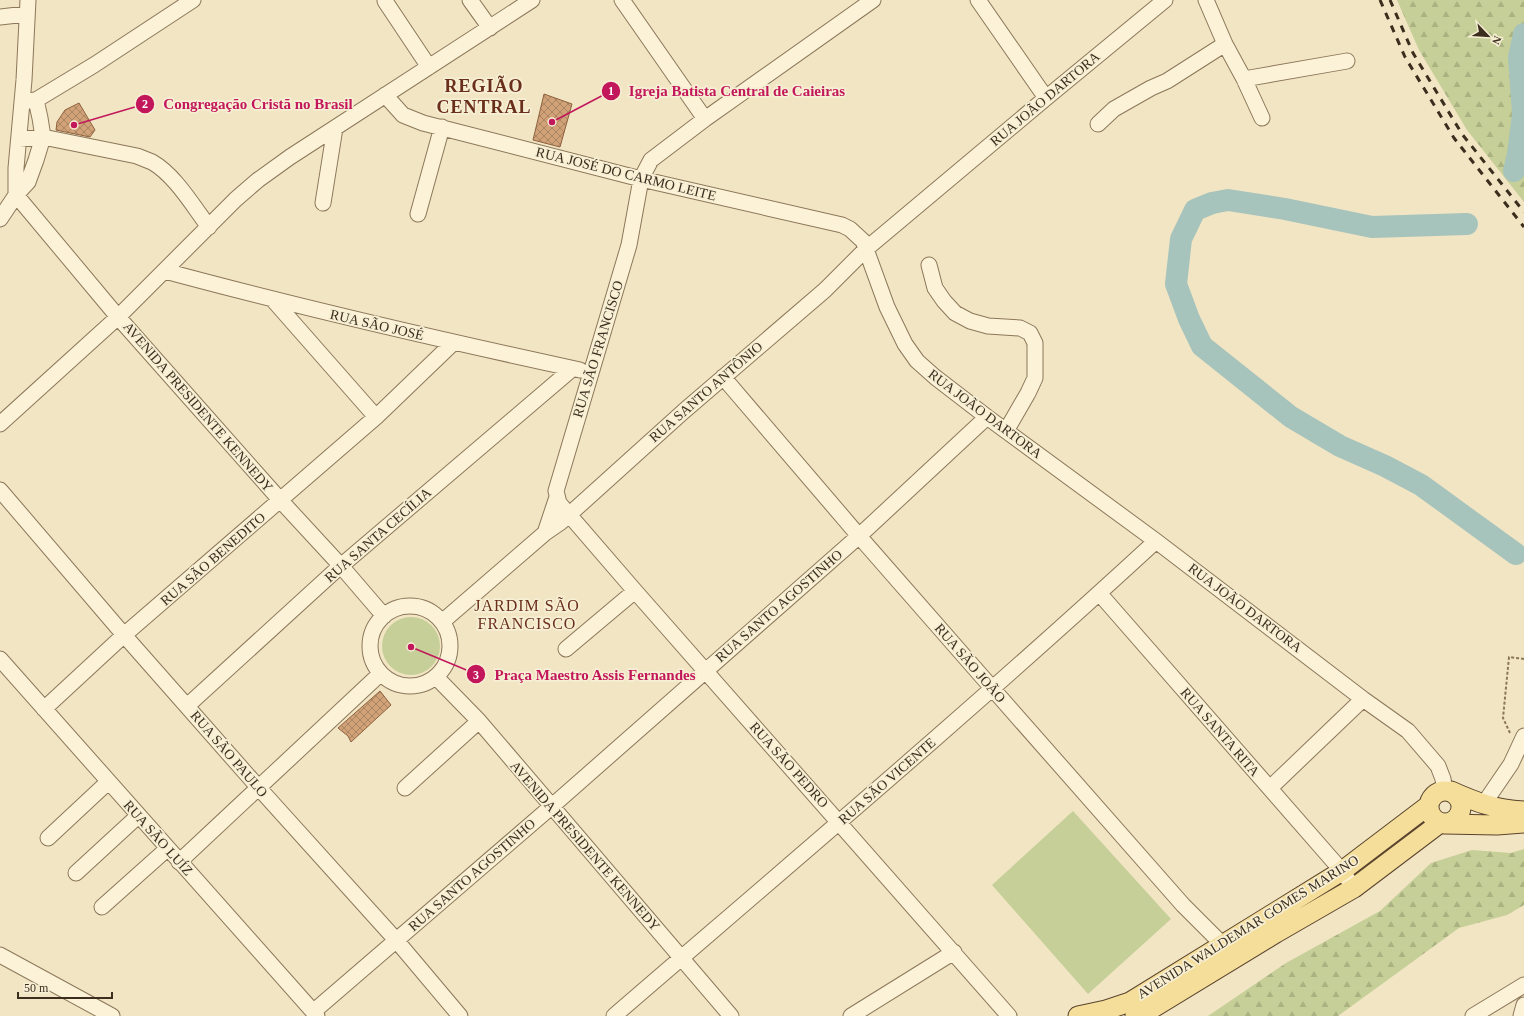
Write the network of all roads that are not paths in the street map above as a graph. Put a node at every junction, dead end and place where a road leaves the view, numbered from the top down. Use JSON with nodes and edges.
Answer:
{"nodes":[{"id":1,"x":193,"y":0,"type":"edge"},
{"id":2,"x":470,"y":0,"type":"edge"},
{"id":3,"x":532,"y":0,"type":"edge"},
{"id":4,"x":622,"y":0,"type":"edge"},
{"id":5,"x":873,"y":0,"type":"edge"},
{"id":6,"x":978,"y":0,"type":"edge"},
{"id":7,"x":1165,"y":0,"type":"edge"},
{"id":8,"x":1206,"y":0,"type":"edge"},
{"id":9,"x":385,"y":1,"type":"dead end"},
{"id":10,"x":27,"y":7,"type":"edge"},
{"id":11,"x":0,"y":17,"type":"edge"},
{"id":12,"x":490,"y":28,"type":"junction"},
{"id":13,"x":1225,"y":44,"type":"junction"},
{"id":14,"x":1347,"y":60,"type":"dead end"},
{"id":15,"x":429,"y":67,"type":"junction"},
{"id":16,"x":1244,"y":79,"type":"junction"},
{"id":17,"x":385,"y":95,"type":"junction"},
{"id":18,"x":1046,"y":98,"type":"junction"},
{"id":19,"x":29,"y":101,"type":"junction"},
{"id":20,"x":1262,"y":118,"type":"dead end"},
{"id":21,"x":705,"y":119,"type":"junction"},
{"id":22,"x":1098,"y":124,"type":"dead end"},
{"id":23,"x":442,"y":127,"type":"junction"},
{"id":24,"x":335,"y":128,"type":"junction"},
{"id":25,"x":43,"y":137,"type":"junction"},
{"id":26,"x":19,"y":139,"type":"junction"},
{"id":27,"x":641,"y":179,"type":"junction"},
{"id":28,"x":16,"y":195,"type":"junction"},
{"id":29,"x":323,"y":202,"type":"dead end"},
{"id":30,"x":418,"y":214,"type":"dead end"},
{"id":31,"x":0,"y":219,"type":"edge"},
{"id":32,"x":209,"y":227,"type":"junction"},
{"id":33,"x":866,"y":249,"type":"junction"},
{"id":34,"x":928,"y":265,"type":"dead end"},
{"id":35,"x":165,"y":271,"type":"junction"},
{"id":36,"x":274,"y":301,"type":"junction"},
{"id":37,"x":118,"y":317,"type":"junction"},
{"id":38,"x":453,"y":343,"type":"junction"},
{"id":39,"x":572,"y":369,"type":"junction"},
{"id":40,"x":590,"y":373,"type":"junction"},
{"id":41,"x":724,"y":377,"type":"junction"},
{"id":42,"x":376,"y":416,"type":"junction"},
{"id":43,"x":987,"y":417,"type":"junction"},
{"id":44,"x":0,"y":424,"type":"edge"},
{"id":45,"x":1006,"y":431,"type":"junction"},
{"id":46,"x":0,"y":490,"type":"edge"},
{"id":47,"x":557,"y":497,"type":"junction"},
{"id":48,"x":281,"y":501,"type":"junction"},
{"id":49,"x":568,"y":514,"type":"junction"},
{"id":50,"x":545,"y":533,"type":"junction"},
{"id":51,"x":859,"y":536,"type":"junction"},
{"id":52,"x":1156,"y":541,"type":"junction"},
{"id":53,"x":341,"y":566,"type":"junction"},
{"id":54,"x":635,"y":592,"type":"junction"},
{"id":55,"x":1099,"y":593,"type":"junction"},
{"id":56,"x":384,"y":616,"type":"junction"},
{"id":57,"x":442,"y":622,"type":"junction"},
{"id":58,"x":124,"y":635,"type":"junction"},
{"id":59,"x":566,"y":648,"type":"dead end"},
{"id":60,"x":0,"y":659,"type":"edge"},
{"id":61,"x":704,"y":671,"type":"junction"},
{"id":62,"x":380,"y":674,"type":"junction"},
{"id":63,"x":436,"y":677,"type":"junction"},
{"id":64,"x":992,"y":688,"type":"junction"},
{"id":65,"x":1363,"y":699,"type":"junction"},
{"id":66,"x":187,"y":706,"type":"junction"},
{"id":67,"x":44,"y":709,"type":"junction"},
{"id":68,"x":478,"y":721,"type":"junction"},
{"id":69,"x":1518,"y":737,"type":"edge"},
{"id":70,"x":108,"y":782,"type":"junction"},
{"id":71,"x":258,"y":787,"type":"junction"},
{"id":72,"x":405,"y":788,"type":"dead end"},
{"id":73,"x":1270,"y":788,"type":"junction"},
{"id":74,"x":1447,"y":791,"type":"junction"},
{"id":75,"x":1429,"y":805,"type":"junction"},
{"id":76,"x":1483,"y":805,"type":"junction"},
{"id":77,"x":551,"y":806,"type":"junction"},
{"id":78,"x":1524,"y":811,"type":"edge"},
{"id":79,"x":138,"y":816,"type":"junction"},
{"id":80,"x":840,"y":822,"type":"junction"},
{"id":81,"x":1524,"y":823,"type":"edge"},
{"id":82,"x":1442,"y":824,"type":"junction"},
{"id":83,"x":48,"y":838,"type":"dead end"},
{"id":84,"x":167,"y":849,"type":"junction"},
{"id":85,"x":179,"y":862,"type":"junction"},
{"id":86,"x":1342,"y":871,"type":"junction"},
{"id":87,"x":76,"y":873,"type":"dead end"},
{"id":88,"x":1354,"y":888,"type":"junction"},
{"id":89,"x":102,"y":907,"type":"dead end"},
{"id":90,"x":396,"y":940,"type":"junction"},
{"id":91,"x":1222,"y":944,"type":"junction"},
{"id":92,"x":954,"y":952,"type":"junction"},
{"id":93,"x":0,"y":955,"type":"edge"},
{"id":94,"x":681,"y":958,"type":"junction"},
{"id":95,"x":1234,"y":959,"type":"junction"},
{"id":96,"x":1524,"y":985,"type":"edge"},
{"id":97,"x":1524,"y":1005,"type":"edge"},
{"id":98,"x":315,"y":1014,"type":"edge"},
{"id":99,"x":1142,"y":1014,"type":"edge"},
{"id":100,"x":112,"y":1016,"type":"edge"},
{"id":101,"x":460,"y":1016,"type":"edge"},
{"id":102,"x":614,"y":1016,"type":"edge"},
{"id":103,"x":731,"y":1016,"type":"edge"},
{"id":104,"x":850,"y":1016,"type":"edge"},
{"id":105,"x":1009,"y":1016,"type":"edge"},
{"id":106,"x":1078,"y":1016,"type":"edge"},
{"id":107,"x":1473,"y":1016,"type":"edge"},
{"id":108,"x":1521,"y":1016,"type":"edge"}],
"edges":[{"from":1,"to":19,"type":"street"},
{"from":2,"to":12,"type":"street"},
{"from":3,"to":12,"type":"street"},
{"from":4,"to":21,"type":"street"},
{"from":5,"to":21,"type":"street","name":"RUA SÃO FRANCISCO"},
{"from":6,"to":18,"type":"street"},
{"from":7,"to":18,"type":"street","name":"RUA JOÃO DARTORA"},
{"from":8,"to":13,"type":"street"},
{"from":9,"to":15,"type":"street"},
{"from":10,"to":11,"type":"street"},
{"from":10,"to":19,"type":"street"},
{"from":12,"to":15,"type":"street"},
{"from":13,"to":16,"type":"street"},
{"from":13,"to":22,"type":"street"},
{"from":14,"to":16,"type":"street"},
{"from":15,"to":17,"type":"street"},
{"from":16,"to":20,"type":"street"},
{"from":17,"to":23,"type":"street","name":"RUA JOSÉ DO CARMO LEITE"},
{"from":17,"to":24,"type":"street"},
{"from":18,"to":33,"type":"street","name":"RUA JOÃO DARTORA"},
{"from":19,"to":25,"type":"street"},
{"from":19,"to":26,"type":"street"},
{"from":21,"to":27,"type":"street","name":"RUA SÃO FRANCISCO"},
{"from":23,"to":27,"type":"street","name":"RUA JOSÉ DO CARMO LEITE"},
{"from":23,"to":30,"type":"street"},
{"from":24,"to":29,"type":"street"},
{"from":24,"to":32,"type":"street"},
{"from":25,"to":26,"type":"street"},
{"from":25,"to":28,"type":"street"},
{"from":25,"to":32,"type":"street"},
{"from":26,"to":28,"type":"street"},
{"from":27,"to":33,"type":"street","name":"RUA JOSÉ DO CARMO LEITE"},
{"from":27,"to":40,"type":"street","name":"RUA SÃO FRANCISCO"},
{"from":28,"to":31,"type":"street"},
{"from":28,"to":37,"type":"street","name":"AVENIDA PRESIDENTE KENNEDY"},
{"from":32,"to":35,"type":"street"},
{"from":33,"to":41,"type":"street","name":"RUA SANTO ANTÔNIO"},
{"from":33,"to":43,"type":"street","name":"RUA JOÃO DARTORA"},
{"from":34,"to":45,"type":"street"},
{"from":35,"to":36,"type":"street","name":"RUA SÃO JOSÉ"},
{"from":35,"to":37,"type":"street"},
{"from":36,"to":38,"type":"street","name":"RUA SÃO JOSÉ"},
{"from":36,"to":42,"type":"street"},
{"from":37,"to":44,"type":"street"},
{"from":37,"to":48,"type":"street","name":"AVENIDA PRESIDENTE KENNEDY"},
{"from":38,"to":39,"type":"street","name":"RUA SÃO JOSÉ"},
{"from":38,"to":42,"type":"street","name":"RUA SÃO BENEDITO"},
{"from":39,"to":40,"type":"street","name":"RUA SÃO JOSÉ"},
{"from":39,"to":53,"type":"street","name":"RUA SANTA CECÍLIA"},
{"from":40,"to":47,"type":"street","name":"RUA SÃO FRANCISCO"},
{"from":41,"to":49,"type":"street","name":"RUA SANTO ANTÔNIO"},
{"from":41,"to":51,"type":"street","name":"RUA SÃO JOÃO"},
{"from":42,"to":48,"type":"street","name":"RUA SÃO BENEDITO"},
{"from":43,"to":45,"type":"street","name":"RUA JOÃO DARTORA"},
{"from":43,"to":51,"type":"street","name":"RUA SANTO AGOSTINHO"},
{"from":45,"to":52,"type":"street","name":"RUA JOÃO DARTORA"},
{"from":46,"to":58,"type":"street","name":"RUA SÃO PAULO"},
{"from":47,"to":49,"type":"street"},
{"from":47,"to":50,"type":"street"},
{"from":48,"to":53,"type":"street","name":"AVENIDA PRESIDENTE KENNEDY"},
{"from":48,"to":58,"type":"street","name":"RUA SÃO BENEDITO"},
{"from":49,"to":50,"type":"street","name":"RUA SANTO ANTÔNIO"},
{"from":49,"to":54,"type":"street","name":"RUA SÃO PEDRO"},
{"from":50,"to":57,"type":"street","name":"RUA SANTO ANTÔNIO"},
{"from":51,"to":61,"type":"street","name":"RUA SANTO AGOSTINHO"},
{"from":51,"to":64,"type":"street","name":"RUA SÃO JOÃO"},
{"from":52,"to":55,"type":"street","name":"RUA SÃO VICENTE"},
{"from":52,"to":65,"type":"street","name":"RUA JOÃO DARTORA"},
{"from":53,"to":56,"type":"street","name":"AVENIDA PRESIDENTE KENNEDY"},
{"from":53,"to":66,"type":"street","name":"RUA SANTA CECÍLIA"},
{"from":54,"to":59,"type":"street"},
{"from":54,"to":61,"type":"street","name":"RUA SÃO PEDRO"},
{"from":55,"to":64,"type":"street","name":"RUA SÃO VICENTE"},
{"from":55,"to":73,"type":"street","name":"RUA SANTA RITA"},
{"from":56,"to":57,"type":"street"},
{"from":56,"to":62,"type":"street"},
{"from":57,"to":63,"type":"street"},
{"from":58,"to":66,"type":"street","name":"RUA SÃO PAULO"},
{"from":58,"to":67,"type":"street","name":"RUA SÃO BENEDITO"},
{"from":60,"to":67,"type":"street","name":"RUA SÃO LUÍZ"},
{"from":61,"to":77,"type":"street","name":"RUA SANTO AGOSTINHO"},
{"from":61,"to":80,"type":"street","name":"RUA SÃO PEDRO"},
{"from":62,"to":63,"type":"street"},
{"from":62,"to":71,"type":"street"},
{"from":63,"to":68,"type":"street","name":"AVENIDA PRESIDENTE KENNEDY"},
{"from":64,"to":80,"type":"street","name":"RUA SÃO VICENTE"},
{"from":64,"to":91,"type":"street","name":"RUA SÃO JOÃO"},
{"from":65,"to":73,"type":"street"},
{"from":65,"to":74,"type":"street","name":"RUA JOÃO DARTORA"},
{"from":66,"to":71,"type":"street","name":"RUA SÃO PAULO"},
{"from":67,"to":70,"type":"street","name":"RUA SÃO LUÍZ"},
{"from":68,"to":72,"type":"street"},
{"from":68,"to":77,"type":"street","name":"AVENIDA PRESIDENTE KENNEDY"},
{"from":69,"to":76,"type":"street"},
{"from":70,"to":79,"type":"street","name":"RUA SÃO LUÍZ"},
{"from":70,"to":83,"type":"street"},
{"from":71,"to":85,"type":"street"},
{"from":71,"to":90,"type":"street","name":"RUA SÃO PAULO"},
{"from":73,"to":86,"type":"street","name":"RUA SANTA RITA"},
{"from":74,"to":75,"type":"main road"},
{"from":74,"to":76,"type":"main road"},
{"from":74,"to":82,"type":"main road"},
{"from":75,"to":82,"type":"main road"},
{"from":75,"to":86,"type":"main road","name":"AVENIDA WALDEMAR GOMES MARINO"},
{"from":76,"to":78,"type":"main road"},
{"from":77,"to":90,"type":"street","name":"RUA SANTO AGOSTINHO"},
{"from":77,"to":94,"type":"street","name":"AVENIDA PRESIDENTE KENNEDY"},
{"from":79,"to":84,"type":"street","name":"RUA SÃO LUÍZ"},
{"from":79,"to":87,"type":"street"},
{"from":80,"to":92,"type":"street","name":"RUA SÃO PEDRO"},
{"from":80,"to":94,"type":"street","name":"RUA SÃO VICENTE"},
{"from":81,"to":82,"type":"main road"},
{"from":82,"to":88,"type":"main road","name":"AVENIDA WALDEMAR GOMES MARINO"},
{"from":84,"to":85,"type":"street","name":"RUA SÃO LUÍZ"},
{"from":84,"to":89,"type":"street"},
{"from":85,"to":98,"type":"street","name":"RUA SÃO LUÍZ"},
{"from":86,"to":88,"type":"street","name":"RUA SANTA RITA"},
{"from":86,"to":91,"type":"main road","name":"AVENIDA WALDEMAR GOMES MARINO"},
{"from":88,"to":95,"type":"main road","name":"AVENIDA WALDEMAR GOMES MARINO"},
{"from":90,"to":98,"type":"street","name":"RUA SANTO AGOSTINHO"},
{"from":90,"to":101,"type":"street","name":"RUA SÃO PAULO"},
{"from":91,"to":95,"type":"street","name":"RUA SÃO JOÃO"},
{"from":91,"to":106,"type":"main road","name":"AVENIDA WALDEMAR GOMES MARINO"},
{"from":92,"to":104,"type":"street"},
{"from":92,"to":105,"type":"street","name":"RUA SÃO PEDRO"},
{"from":93,"to":100,"type":"street"},
{"from":94,"to":102,"type":"street","name":"RUA SÃO VICENTE"},
{"from":94,"to":103,"type":"street","name":"AVENIDA PRESIDENTE KENNEDY"},
{"from":95,"to":99,"type":"main road","name":"AVENIDA WALDEMAR GOMES MARINO"},
{"from":96,"to":107,"type":"street"},
{"from":97,"to":108,"type":"street"}]}
